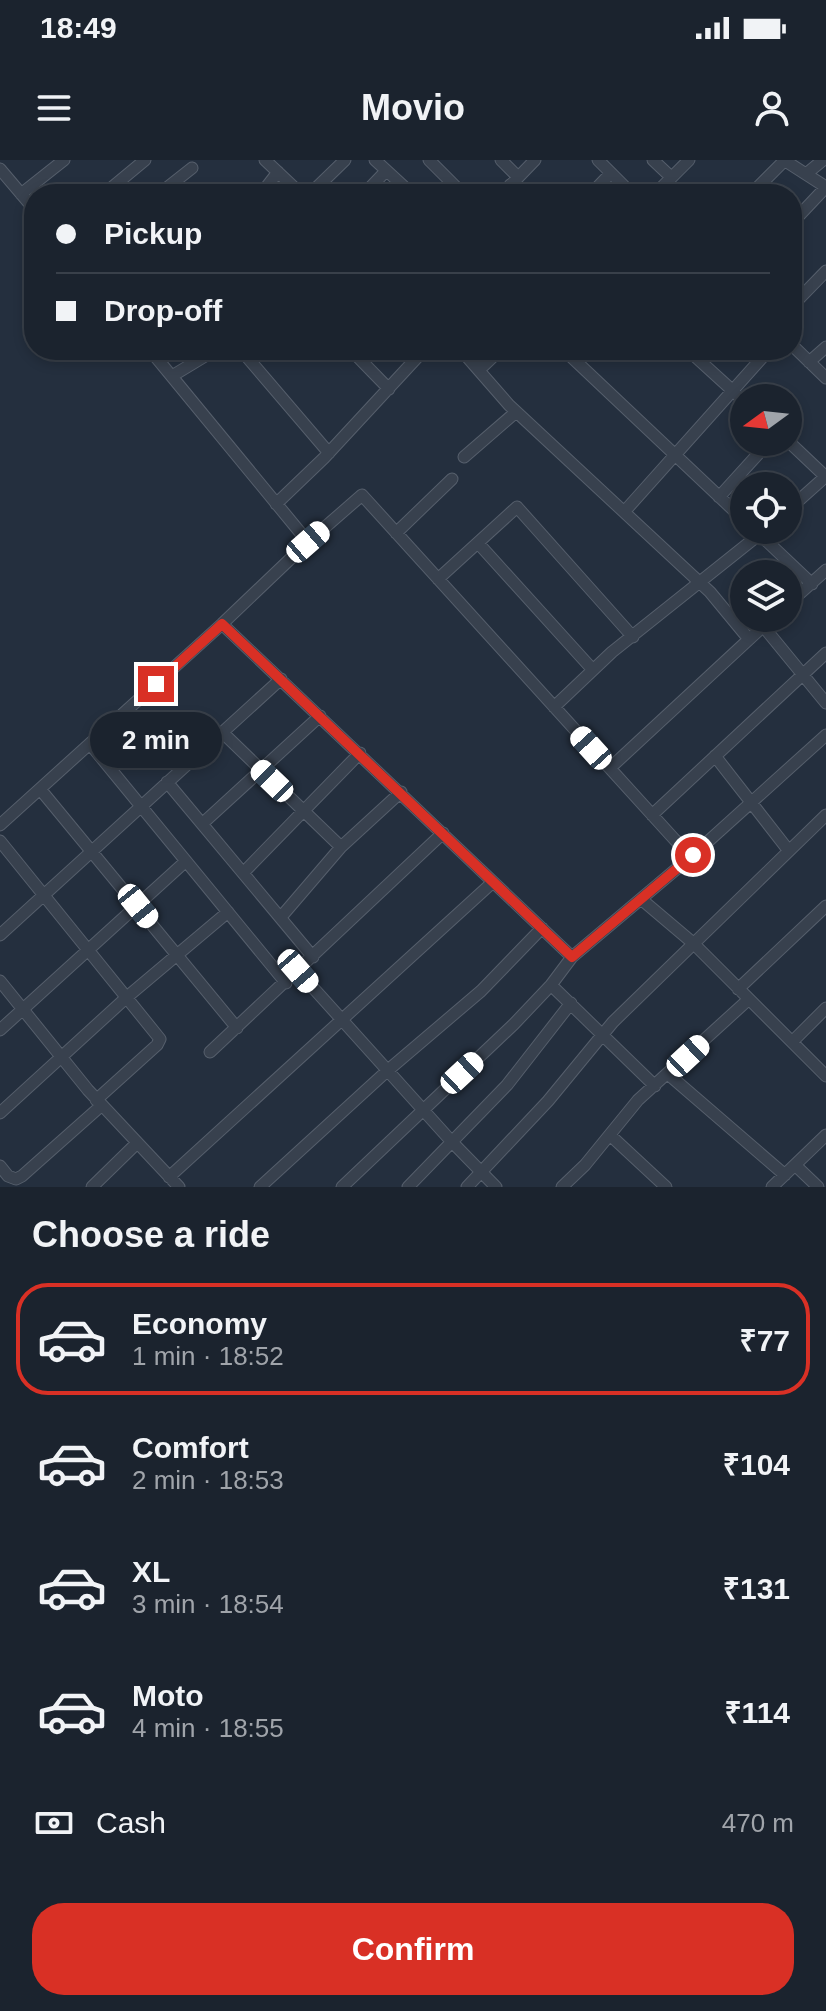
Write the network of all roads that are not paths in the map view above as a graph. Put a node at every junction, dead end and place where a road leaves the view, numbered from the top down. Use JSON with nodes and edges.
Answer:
{"nodes":[{"id":1,"x":64,"y":160,"type":"edge"},
{"id":2,"x":145,"y":160,"type":"edge"},
{"id":3,"x":265,"y":160,"type":"edge"},
{"id":4,"x":345,"y":160,"type":"edge"},
{"id":5,"x":375,"y":160,"type":"edge"},
{"id":6,"x":429,"y":160,"type":"edge"},
{"id":7,"x":501,"y":160,"type":"edge"},
{"id":8,"x":535,"y":160,"type":"edge"},
{"id":9,"x":598,"y":160,"type":"edge"},
{"id":10,"x":653,"y":160,"type":"edge"},
{"id":11,"x":689,"y":160,"type":"edge"},
{"id":12,"x":784,"y":160,"type":"edge"},
{"id":13,"x":823,"y":160,"type":"edge"},
{"id":14,"x":192,"y":168,"type":"dead end"},
{"id":15,"x":0,"y":169,"type":"edge"},
{"id":16,"x":386,"y":171,"type":"junction"},
{"id":17,"x":278,"y":172,"type":"junction"},
{"id":18,"x":611,"y":173,"type":"junction"},
{"id":19,"x":806,"y":174,"type":"junction"},
{"id":20,"x":671,"y":177,"type":"junction"},
{"id":21,"x":34,"y":184,"type":"edge"},
{"id":22,"x":116,"y":184,"type":"edge"},
{"id":23,"x":172,"y":184,"type":"edge"},
{"id":24,"x":269,"y":184,"type":"edge"},
{"id":25,"x":291,"y":184,"type":"edge"},
{"id":26,"x":320,"y":184,"type":"edge"},
{"id":27,"x":374,"y":184,"type":"edge"},
{"id":28,"x":401,"y":184,"type":"edge"},
{"id":29,"x":453,"y":184,"type":"edge"},
{"id":30,"x":511,"y":184,"type":"edge"},
{"id":31,"x":516,"y":184,"type":"edge"},
{"id":32,"x":601,"y":184,"type":"edge"},
{"id":33,"x":622,"y":184,"type":"edge"},
{"id":34,"x":664,"y":184,"type":"edge"},
{"id":35,"x":761,"y":184,"type":"edge"},
{"id":36,"x":826,"y":187,"type":"edge"},
{"id":37,"x":24,"y":192,"type":"edge"},
{"id":38,"x":21,"y":194,"type":"junction"},
{"id":39,"x":24,"y":197,"type":"edge"},
{"id":40,"x":802,"y":212,"type":"edge"},
{"id":41,"x":826,"y":271,"type":"edge"},
{"id":42,"x":802,"y":296,"type":"edge"},
{"id":43,"x":826,"y":347,"type":"edge"},
{"id":44,"x":802,"y":355,"type":"edge"},
{"id":45,"x":158,"y":360,"type":"edge"},
{"id":46,"x":198,"y":360,"type":"edge"},
{"id":47,"x":250,"y":360,"type":"edge"},
{"id":48,"x":361,"y":360,"type":"edge"},
{"id":49,"x":415,"y":360,"type":"edge"},
{"id":50,"x":470,"y":360,"type":"edge"},
{"id":51,"x":490,"y":360,"type":"edge"},
{"id":52,"x":575,"y":360,"type":"edge"},
{"id":53,"x":699,"y":360,"type":"edge"},
{"id":54,"x":760,"y":360,"type":"edge"},
{"id":55,"x":809,"y":362,"type":"junction"},
{"id":56,"x":479,"y":370,"type":"junction"},
{"id":57,"x":172,"y":376,"type":"junction"},
{"id":58,"x":826,"y":378,"type":"edge"},
{"id":59,"x":739,"y":384,"type":"edge"},
{"id":60,"x":730,"y":388,"type":"edge"},
{"id":61,"x":389,"y":389,"type":"junction"},
{"id":62,"x":730,"y":394,"type":"edge"},
{"id":63,"x":516,"y":412,"type":"junction"},
{"id":64,"x":329,"y":453,"type":"junction"},
{"id":65,"x":802,"y":454,"type":"edge"},
{"id":66,"x":675,"y":455,"type":"junction"},
{"id":67,"x":756,"y":456,"type":"edge"},
{"id":68,"x":464,"y":457,"type":"dead end"},
{"id":69,"x":826,"y":476,"type":"edge"},
{"id":70,"x":452,"y":479,"type":"dead end"},
{"id":71,"x":719,"y":497,"type":"junction"},
{"id":72,"x":802,"y":497,"type":"edge"},
{"id":73,"x":276,"y":504,"type":"junction"},
{"id":74,"x":730,"y":507,"type":"edge"},
{"id":75,"x":624,"y":512,"type":"junction"},
{"id":76,"x":396,"y":533,"type":"junction"},
{"id":77,"x":308,"y":542,"type":"junction"},
{"id":78,"x":478,"y":543,"type":"junction"},
{"id":79,"x":745,"y":544,"type":"edge"},
{"id":80,"x":772,"y":544,"type":"edge"},
{"id":81,"x":826,"y":570,"type":"edge"},
{"id":82,"x":438,"y":579,"type":"junction"},
{"id":83,"x":698,"y":582,"type":"junction"},
{"id":84,"x":812,"y":584,"type":"junction"},
{"id":85,"x":802,"y":592,"type":"edge"},
{"id":86,"x":222,"y":624,"type":"junction"},
{"id":87,"x":755,"y":632,"type":"edge"},
{"id":88,"x":774,"y":632,"type":"edge"},
{"id":89,"x":633,"y":637,"type":"junction"},
{"id":90,"x":748,"y":638,"type":"junction"},
{"id":91,"x":826,"y":653,"type":"edge"},
{"id":92,"x":593,"y":670,"type":"junction"},
{"id":93,"x":802,"y":675,"type":"junction"},
{"id":94,"x":281,"y":679,"type":"junction"},
{"id":95,"x":826,"y":703,"type":"edge"},
{"id":96,"x":554,"y":707,"type":"junction"},
{"id":97,"x":320,"y":716,"type":"junction"},
{"id":98,"x":222,"y":732,"type":"junction"},
{"id":99,"x":826,"y":735,"type":"edge"},
{"id":100,"x":90,"y":744,"type":"junction"},
{"id":101,"x":360,"y":753,"type":"junction"},
{"id":102,"x":715,"y":756,"type":"junction"},
{"id":103,"x":610,"y":768,"type":"junction"},
{"id":104,"x":260,"y":769,"type":"junction"},
{"id":105,"x":167,"y":782,"type":"junction"},
{"id":106,"x":40,"y":789,"type":"junction"},
{"id":107,"x":401,"y":792,"type":"junction"},
{"id":108,"x":751,"y":802,"type":"junction"},
{"id":109,"x":140,"y":806,"type":"junction"},
{"id":110,"x":304,"y":812,"type":"junction"},
{"id":111,"x":652,"y":815,"type":"junction"},
{"id":112,"x":826,"y":815,"type":"edge"},
{"id":113,"x":202,"y":824,"type":"junction"},
{"id":114,"x":0,"y":825,"type":"edge"},
{"id":115,"x":443,"y":833,"type":"junction"},
{"id":116,"x":0,"y":841,"type":"edge"},
{"id":117,"x":341,"y":847,"type":"junction"},
{"id":118,"x":92,"y":850,"type":"junction"},
{"id":119,"x":789,"y":851,"type":"junction"},
{"id":120,"x":693,"y":855,"type":"junction"},
{"id":121,"x":186,"y":861,"type":"junction"},
{"id":122,"x":244,"y":872,"type":"junction"},
{"id":123,"x":493,"y":882,"type":"junction"},
{"id":124,"x":43,"y":895,"type":"junction"},
{"id":125,"x":641,"y":899,"type":"junction"},
{"id":126,"x":138,"y":906,"type":"junction"},
{"id":127,"x":826,"y":906,"type":"edge"},
{"id":128,"x":228,"y":912,"type":"junction"},
{"id":129,"x":281,"y":917,"type":"junction"},
{"id":130,"x":542,"y":928,"type":"junction"},
{"id":131,"x":0,"y":935,"type":"edge"},
{"id":132,"x":693,"y":943,"type":"junction"},
{"id":133,"x":88,"y":950,"type":"junction"},
{"id":134,"x":177,"y":955,"type":"junction"},
{"id":135,"x":313,"y":957,"type":"junction"},
{"id":136,"x":572,"y":957,"type":"junction"},
{"id":137,"x":298,"y":971,"type":"junction"},
{"id":138,"x":0,"y":981,"type":"edge"},
{"id":139,"x":286,"y":983,"type":"junction"},
{"id":140,"x":551,"y":985,"type":"junction"},
{"id":141,"x":738,"y":989,"type":"junction"},
{"id":142,"x":127,"y":997,"type":"junction"},
{"id":143,"x":749,"y":999,"type":"junction"},
{"id":144,"x":571,"y":1003,"type":"junction"},
{"id":145,"x":826,"y":1008,"type":"edge"},
{"id":146,"x":23,"y":1011,"type":"junction"},
{"id":147,"x":341,"y":1020,"type":"junction"},
{"id":148,"x":237,"y":1028,"type":"junction"},
{"id":149,"x":0,"y":1030,"type":"edge"},
{"id":150,"x":603,"y":1034,"type":"junction"},
{"id":151,"x":792,"y":1042,"type":"junction"},
{"id":152,"x":210,"y":1052,"type":"dead end"},
{"id":153,"x":61,"y":1057,"type":"junction"},
{"id":154,"x":387,"y":1071,"type":"junction"},
{"id":155,"x":668,"y":1074,"type":"junction"},
{"id":156,"x":826,"y":1076,"type":"edge"},
{"id":157,"x":655,"y":1086,"type":"junction"},
{"id":158,"x":99,"y":1102,"type":"junction"},
{"id":159,"x":422,"y":1109,"type":"junction"},
{"id":160,"x":0,"y":1113,"type":"edge"},
{"id":161,"x":610,"y":1135,"type":"junction"},
{"id":162,"x":826,"y":1135,"type":"edge"},
{"id":163,"x":452,"y":1142,"type":"junction"},
{"id":164,"x":136,"y":1144,"type":"junction"},
{"id":165,"x":795,"y":1165,"type":"junction"},
{"id":166,"x":0,"y":1166,"type":"edge"},
{"id":167,"x":482,"y":1172,"type":"junction"},
{"id":168,"x":785,"y":1175,"type":"junction"},
{"id":169,"x":175,"y":1184,"type":"edge"},
{"id":170,"x":664,"y":1186,"type":"edge"},
{"id":171,"x":92,"y":1187,"type":"edge"},
{"id":172,"x":260,"y":1187,"type":"edge"},
{"id":173,"x":342,"y":1187,"type":"edge"},
{"id":174,"x":408,"y":1187,"type":"edge"},
{"id":175,"x":467,"y":1187,"type":"edge"},
{"id":176,"x":496,"y":1187,"type":"edge"},
{"id":177,"x":562,"y":1187,"type":"edge"},
{"id":178,"x":772,"y":1187,"type":"edge"},
{"id":179,"x":818,"y":1187,"type":"edge"}],
"edges":[{"from":1,"to":21,"type":"street"},
{"from":2,"to":22,"type":"street"},
{"from":3,"to":17,"type":"street"},
{"from":4,"to":26,"type":"street"},
{"from":5,"to":16,"type":"street"},
{"from":6,"to":29,"type":"street"},
{"from":7,"to":30,"type":"street"},
{"from":8,"to":31,"type":"street"},
{"from":9,"to":18,"type":"street"},
{"from":10,"to":20,"type":"street"},
{"from":11,"to":20,"type":"street"},
{"from":12,"to":19,"type":"street"},
{"from":12,"to":35,"type":"street"},
{"from":13,"to":19,"type":"street"},
{"from":14,"to":23,"type":"street"},
{"from":15,"to":38,"type":"street"},
{"from":16,"to":27,"type":"street"},
{"from":16,"to":28,"type":"street"},
{"from":17,"to":24,"type":"street"},
{"from":17,"to":25,"type":"street"},
{"from":18,"to":32,"type":"street"},
{"from":18,"to":33,"type":"street"},
{"from":19,"to":36,"type":"street"},
{"from":20,"to":34,"type":"street"},
{"from":36,"to":40,"type":"street"},
{"from":37,"to":38,"type":"street"},
{"from":38,"to":39,"type":"street"},
{"from":41,"to":42,"type":"street"},
{"from":43,"to":55,"type":"street"},
{"from":44,"to":55,"type":"street"},
{"from":45,"to":57,"type":"street"},
{"from":46,"to":57,"type":"street"},
{"from":47,"to":64,"type":"street"},
{"from":48,"to":61,"type":"street"},
{"from":49,"to":61,"type":"street"},
{"from":50,"to":56,"type":"street"},
{"from":51,"to":56,"type":"street"},
{"from":52,"to":66,"type":"street"},
{"from":53,"to":60,"type":"street"},
{"from":54,"to":59,"type":"street"},
{"from":55,"to":58,"type":"street"},
{"from":56,"to":63,"type":"street"},
{"from":57,"to":73,"type":"street"},
{"from":61,"to":64,"type":"street"},
{"from":62,"to":66,"type":"street"},
{"from":63,"to":68,"type":"street"},
{"from":63,"to":75,"type":"street"},
{"from":64,"to":73,"type":"street"},
{"from":65,"to":69,"type":"street"},
{"from":66,"to":71,"type":"street"},
{"from":66,"to":75,"type":"street"},
{"from":67,"to":71,"type":"street"},
{"from":69,"to":72,"type":"street"},
{"from":70,"to":76,"type":"street"},
{"from":71,"to":74,"type":"street"},
{"from":73,"to":77,"type":"street"},
{"from":75,"to":83,"type":"street"},
{"from":76,"to":77,"type":"street"},
{"from":76,"to":82,"type":"street"},
{"from":77,"to":86,"type":"street"},
{"from":78,"to":82,"type":"street"},
{"from":78,"to":89,"type":"street"},
{"from":78,"to":92,"type":"street"},
{"from":79,"to":83,"type":"street"},
{"from":80,"to":84,"type":"street"},
{"from":81,"to":84,"type":"street"},
{"from":82,"to":96,"type":"street"},
{"from":83,"to":89,"type":"street"},
{"from":83,"to":90,"type":"street"},
{"from":84,"to":85,"type":"street"},
{"from":86,"to":94,"type":"street"},
{"from":86,"to":100,"type":"street"},
{"from":87,"to":90,"type":"street"},
{"from":88,"to":93,"type":"street"},
{"from":89,"to":92,"type":"street"},
{"from":90,"to":103,"type":"street"},
{"from":91,"to":93,"type":"street"},
{"from":92,"to":96,"type":"street"},
{"from":93,"to":95,"type":"street"},
{"from":93,"to":102,"type":"street"},
{"from":94,"to":97,"type":"street"},
{"from":94,"to":98,"type":"street"},
{"from":96,"to":103,"type":"street"},
{"from":97,"to":101,"type":"street"},
{"from":97,"to":104,"type":"street"},
{"from":98,"to":104,"type":"street"},
{"from":98,"to":105,"type":"street"},
{"from":99,"to":108,"type":"street"},
{"from":100,"to":106,"type":"street"},
{"from":100,"to":109,"type":"street"},
{"from":101,"to":107,"type":"street"},
{"from":101,"to":110,"type":"street"},
{"from":102,"to":108,"type":"street"},
{"from":102,"to":111,"type":"street"},
{"from":103,"to":111,"type":"street"},
{"from":104,"to":110,"type":"street"},
{"from":104,"to":113,"type":"street"},
{"from":105,"to":109,"type":"street"},
{"from":105,"to":113,"type":"street"},
{"from":106,"to":114,"type":"street"},
{"from":106,"to":118,"type":"street"},
{"from":107,"to":115,"type":"street"},
{"from":107,"to":117,"type":"street"},
{"from":108,"to":119,"type":"street"},
{"from":108,"to":120,"type":"street"},
{"from":109,"to":118,"type":"street"},
{"from":109,"to":121,"type":"street"},
{"from":110,"to":117,"type":"street"},
{"from":110,"to":122,"type":"street"},
{"from":111,"to":120,"type":"street"},
{"from":112,"to":119,"type":"street"},
{"from":113,"to":122,"type":"street"},
{"from":115,"to":123,"type":"street"},
{"from":115,"to":135,"type":"street"},
{"from":116,"to":124,"type":"street"},
{"from":117,"to":129,"type":"street"},
{"from":118,"to":124,"type":"street"},
{"from":118,"to":126,"type":"street"},
{"from":119,"to":132,"type":"street"},
{"from":120,"to":125,"type":"street"},
{"from":121,"to":126,"type":"street"},
{"from":121,"to":128,"type":"street"},
{"from":122,"to":129,"type":"street"},
{"from":123,"to":130,"type":"street"},
{"from":123,"to":147,"type":"street"},
{"from":124,"to":131,"type":"street"},
{"from":124,"to":133,"type":"street"},
{"from":125,"to":132,"type":"street"},
{"from":125,"to":136,"type":"street"},
{"from":126,"to":133,"type":"street"},
{"from":126,"to":134,"type":"street"},
{"from":127,"to":141,"type":"street"},
{"from":128,"to":134,"type":"street"},
{"from":128,"to":139,"type":"street"},
{"from":129,"to":135,"type":"street"},
{"from":130,"to":136,"type":"street"},
{"from":130,"to":154,"type":"street"},
{"from":132,"to":141,"type":"street"},
{"from":132,"to":150,"type":"street"},
{"from":133,"to":142,"type":"street"},
{"from":133,"to":146,"type":"street"},
{"from":134,"to":142,"type":"street"},
{"from":134,"to":148,"type":"street"},
{"from":135,"to":137,"type":"street"},
{"from":136,"to":140,"type":"street"},
{"from":137,"to":139,"type":"street"},
{"from":137,"to":147,"type":"street"},
{"from":138,"to":146,"type":"street"},
{"from":139,"to":148,"type":"street"},
{"from":140,"to":144,"type":"street"},
{"from":140,"to":159,"type":"street"},
{"from":141,"to":143,"type":"street"},
{"from":142,"to":153,"type":"street"},
{"from":142,"to":158,"type":"street"},
{"from":143,"to":151,"type":"street"},
{"from":143,"to":155,"type":"street"},
{"from":144,"to":150,"type":"street"},
{"from":144,"to":163,"type":"street"},
{"from":145,"to":151,"type":"street"},
{"from":146,"to":149,"type":"street"},
{"from":146,"to":153,"type":"street"},
{"from":147,"to":154,"type":"street"},
{"from":147,"to":169,"type":"street"},
{"from":148,"to":152,"type":"street"},
{"from":150,"to":157,"type":"street"},
{"from":150,"to":167,"type":"street"},
{"from":151,"to":156,"type":"street"},
{"from":153,"to":158,"type":"street"},
{"from":153,"to":160,"type":"street"},
{"from":154,"to":159,"type":"street"},
{"from":154,"to":172,"type":"street"},
{"from":155,"to":157,"type":"street"},
{"from":155,"to":168,"type":"street"},
{"from":157,"to":161,"type":"street"},
{"from":158,"to":164,"type":"street"},
{"from":158,"to":166,"type":"street"},
{"from":159,"to":163,"type":"street"},
{"from":159,"to":173,"type":"street"},
{"from":161,"to":170,"type":"street"},
{"from":161,"to":177,"type":"street"},
{"from":162,"to":165,"type":"street"},
{"from":163,"to":167,"type":"street"},
{"from":163,"to":174,"type":"street"},
{"from":164,"to":169,"type":"street"},
{"from":164,"to":171,"type":"street"},
{"from":165,"to":168,"type":"street"},
{"from":165,"to":179,"type":"street"},
{"from":167,"to":175,"type":"street"},
{"from":167,"to":176,"type":"street"},
{"from":168,"to":178,"type":"street"}]}
